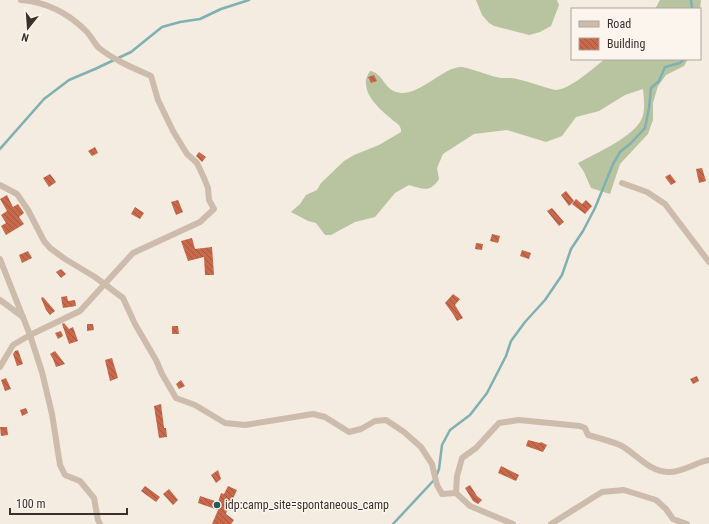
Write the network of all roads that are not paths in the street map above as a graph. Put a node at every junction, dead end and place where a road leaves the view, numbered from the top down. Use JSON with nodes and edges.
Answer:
{"nodes":[{"id":1,"x":21,"y":0,"type":"edge"},
{"id":2,"x":622,"y":183,"type":"dead end"},
{"id":3,"x":0,"y":186,"type":"edge"},
{"id":4,"x":0,"y":259,"type":"edge"},
{"id":5,"x":709,"y":262,"type":"edge"},
{"id":6,"x":104,"y":284,"type":"junction"},
{"id":7,"x":0,"y":300,"type":"edge"},
{"id":8,"x":24,"y":317,"type":"junction"},
{"id":9,"x":30,"y":335,"type":"junction"},
{"id":10,"x":0,"y":367,"type":"edge"},
{"id":11,"x":709,"y":460,"type":"edge"},
{"id":12,"x":456,"y":493,"type":"junction"},
{"id":13,"x":100,"y":524,"type":"edge"},
{"id":14,"x":513,"y":524,"type":"edge"},
{"id":15,"x":551,"y":524,"type":"edge"},
{"id":16,"x":687,"y":524,"type":"edge"}],
"edges":[{"from":1,"to":6,"type":"street"},
{"from":2,"to":5,"type":"street"},
{"from":3,"to":6,"type":"street"},
{"from":4,"to":8,"type":"street"},
{"from":6,"to":9,"type":"street"},
{"from":6,"to":12,"type":"street"},
{"from":7,"to":8,"type":"street"},
{"from":8,"to":9,"type":"street"},
{"from":9,"to":10,"type":"street"},
{"from":9,"to":13,"type":"street"},
{"from":11,"to":12,"type":"street"},
{"from":12,"to":14,"type":"street"},
{"from":15,"to":16,"type":"street"}]}
